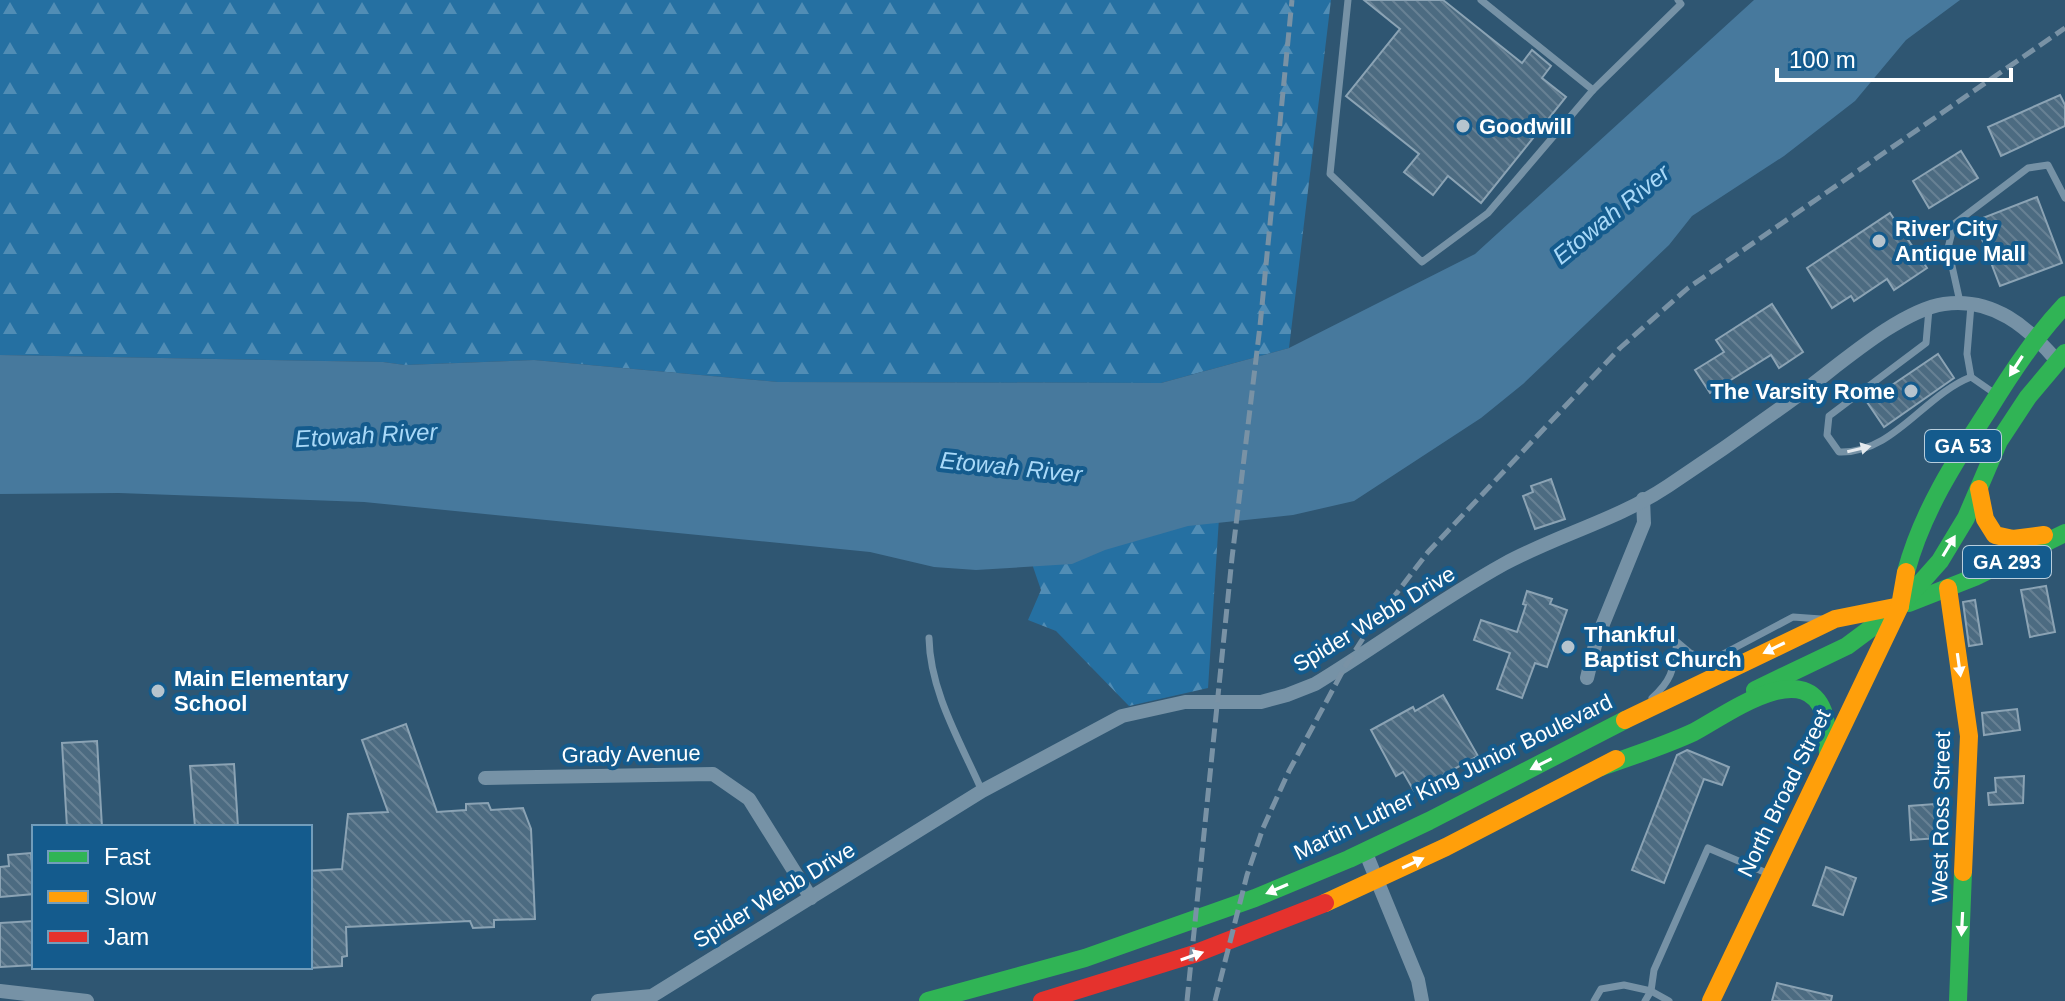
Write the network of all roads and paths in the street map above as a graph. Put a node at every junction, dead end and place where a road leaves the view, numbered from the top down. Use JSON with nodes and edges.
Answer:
{"nodes":[{"id":1,"x":1348,"y":0,"type":"edge"},
{"id":2,"x":1481,"y":0,"type":"edge"},
{"id":3,"x":1678,"y":0,"type":"edge"},
{"id":4,"x":1593,"y":90,"type":"junction"},
{"id":5,"x":2065,"y":198,"type":"edge"},
{"id":6,"x":1965,"y":304,"type":"junction"},
{"id":7,"x":2065,"y":305,"type":"edge"},
{"id":8,"x":1929,"y":307,"type":"junction"},
{"id":9,"x":2036,"y":335,"type":"junction"},
{"id":10,"x":2061,"y":357,"type":"edge"},
{"id":11,"x":1971,"y":377,"type":"junction"},
{"id":12,"x":1997,"y":395,"type":"junction"},
{"id":13,"x":1978,"y":487,"type":"junction"},
{"id":14,"x":1643,"y":499,"type":"junction"},
{"id":15,"x":2065,"y":532,"type":"edge"},
{"id":16,"x":1948,"y":588,"type":"junction"},
{"id":17,"x":1900,"y":606,"type":"junction"},
{"id":18,"x":1835,"y":619,"type":"junction"},
{"id":19,"x":929,"y":638,"type":"dead end"},
{"id":20,"x":1587,"y":678,"type":"dead end"},
{"id":21,"x":1625,"y":720,"type":"junction"},
{"id":22,"x":1828,"y":755,"type":"junction"},
{"id":23,"x":1601,"y":767,"type":"junction"},
{"id":24,"x":485,"y":778,"type":"dead end"},
{"id":25,"x":982,"y":791,"type":"junction"},
{"id":26,"x":1357,"y":855,"type":"junction"},
{"id":27,"x":1771,"y":875,"type":"junction"},
{"id":28,"x":1376,"y":880,"type":"junction"},
{"id":29,"x":811,"y":898,"type":"junction"},
{"id":30,"x":0,"y":991,"type":"edge"},
{"id":31,"x":1651,"y":991,"type":"junction"},
{"id":32,"x":87,"y":1001,"type":"edge"},
{"id":33,"x":598,"y":1001,"type":"edge"},
{"id":34,"x":928,"y":1001,"type":"edge"},
{"id":35,"x":1042,"y":1001,"type":"edge"},
{"id":36,"x":1422,"y":1001,"type":"edge"},
{"id":37,"x":1594,"y":1001,"type":"edge"},
{"id":38,"x":1645,"y":1001,"type":"edge"},
{"id":39,"x":1669,"y":1001,"type":"edge"},
{"id":40,"x":1711,"y":1001,"type":"edge"},
{"id":41,"x":1958,"y":1001,"type":"edge"}],
"edges":[{"from":1,"to":4,"type":"lane"},
{"from":2,"to":4,"type":"lane"},
{"from":3,"to":4,"type":"lane"},
{"from":5,"to":6,"type":"lane"},
{"from":6,"to":8,"type":"street","name":"Spider Webb Drive"},
{"from":6,"to":9,"type":"street","name":"Spider Webb Drive"},
{"from":6,"to":11,"type":"lane"},
{"from":7,"to":9,"type":"main road","number":"GA 53"},
{"from":8,"to":11,"type":"lane","one_way":true},
{"from":8,"to":14,"type":"street","name":"Spider Webb Drive"},
{"from":9,"to":10,"type":"street","name":"Spider Webb Drive"},
{"from":9,"to":12,"type":"main road","number":"GA 53","one_way":true},
{"from":10,"to":13,"type":"main road","number":"GA 53"},
{"from":11,"to":12,"type":"lane"},
{"from":12,"to":17,"type":"main road","number":"GA 53"},
{"from":13,"to":15,"type":"main road"},
{"from":17,"to":13,"type":"main road","number":"GA 53","one_way":true},
{"from":14,"to":20,"type":"street"},
{"from":14,"to":25,"type":"street","name":"Spider Webb Drive"},
{"from":15,"to":16,"type":"main road","number":"GA 293"},
{"from":16,"to":17,"type":"main road","number":"GA 293"},
{"from":16,"to":41,"type":"main road","name":"West Ross Street","one_way":true},
{"from":17,"to":18,"type":"main road","name":"Martin Luther King Junior Boulevard","number":"GA 293"},
{"from":17,"to":22,"type":"main road","name":"North Broad Street","number":"GA 53"},
{"from":17,"to":23,"type":"main road","number":"GA 293"},
{"from":18,"to":21,"type":"main road","name":"Martin Luther King Junior Boulevard","number":"GA 293","one_way":true},
{"from":18,"to":21,"type":"lane"},
{"from":19,"to":25,"type":"lane"},
{"from":21,"to":26,"type":"main road","name":"Martin Luther King Junior Boulevard","number":"GA 293","one_way":true},
{"from":22,"to":23,"type":"main road"},
{"from":22,"to":27,"type":"main road","name":"North Broad Street","number":"GA 53"},
{"from":28,"to":23,"type":"main road","number":"GA 293","one_way":true},
{"from":24,"to":29,"type":"street","name":"Grady Avenue"},
{"from":25,"to":29,"type":"street","name":"Spider Webb Drive"},
{"from":26,"to":28,"type":"street"},
{"from":26,"to":34,"type":"main road","name":"Martin Luther King Junior Boulevard","number":"GA 293","one_way":true},
{"from":27,"to":31,"type":"lane"},
{"from":27,"to":40,"type":"main road","name":"North Broad Street","number":"GA 53"},
{"from":35,"to":28,"type":"main road","number":"GA 293","one_way":true},
{"from":28,"to":36,"type":"street"},
{"from":29,"to":33,"type":"street","name":"Spider Webb Drive"},
{"from":30,"to":32,"type":"street"},
{"from":31,"to":37,"type":"lane"},
{"from":31,"to":38,"type":"lane"},
{"from":31,"to":39,"type":"lane"}]}
